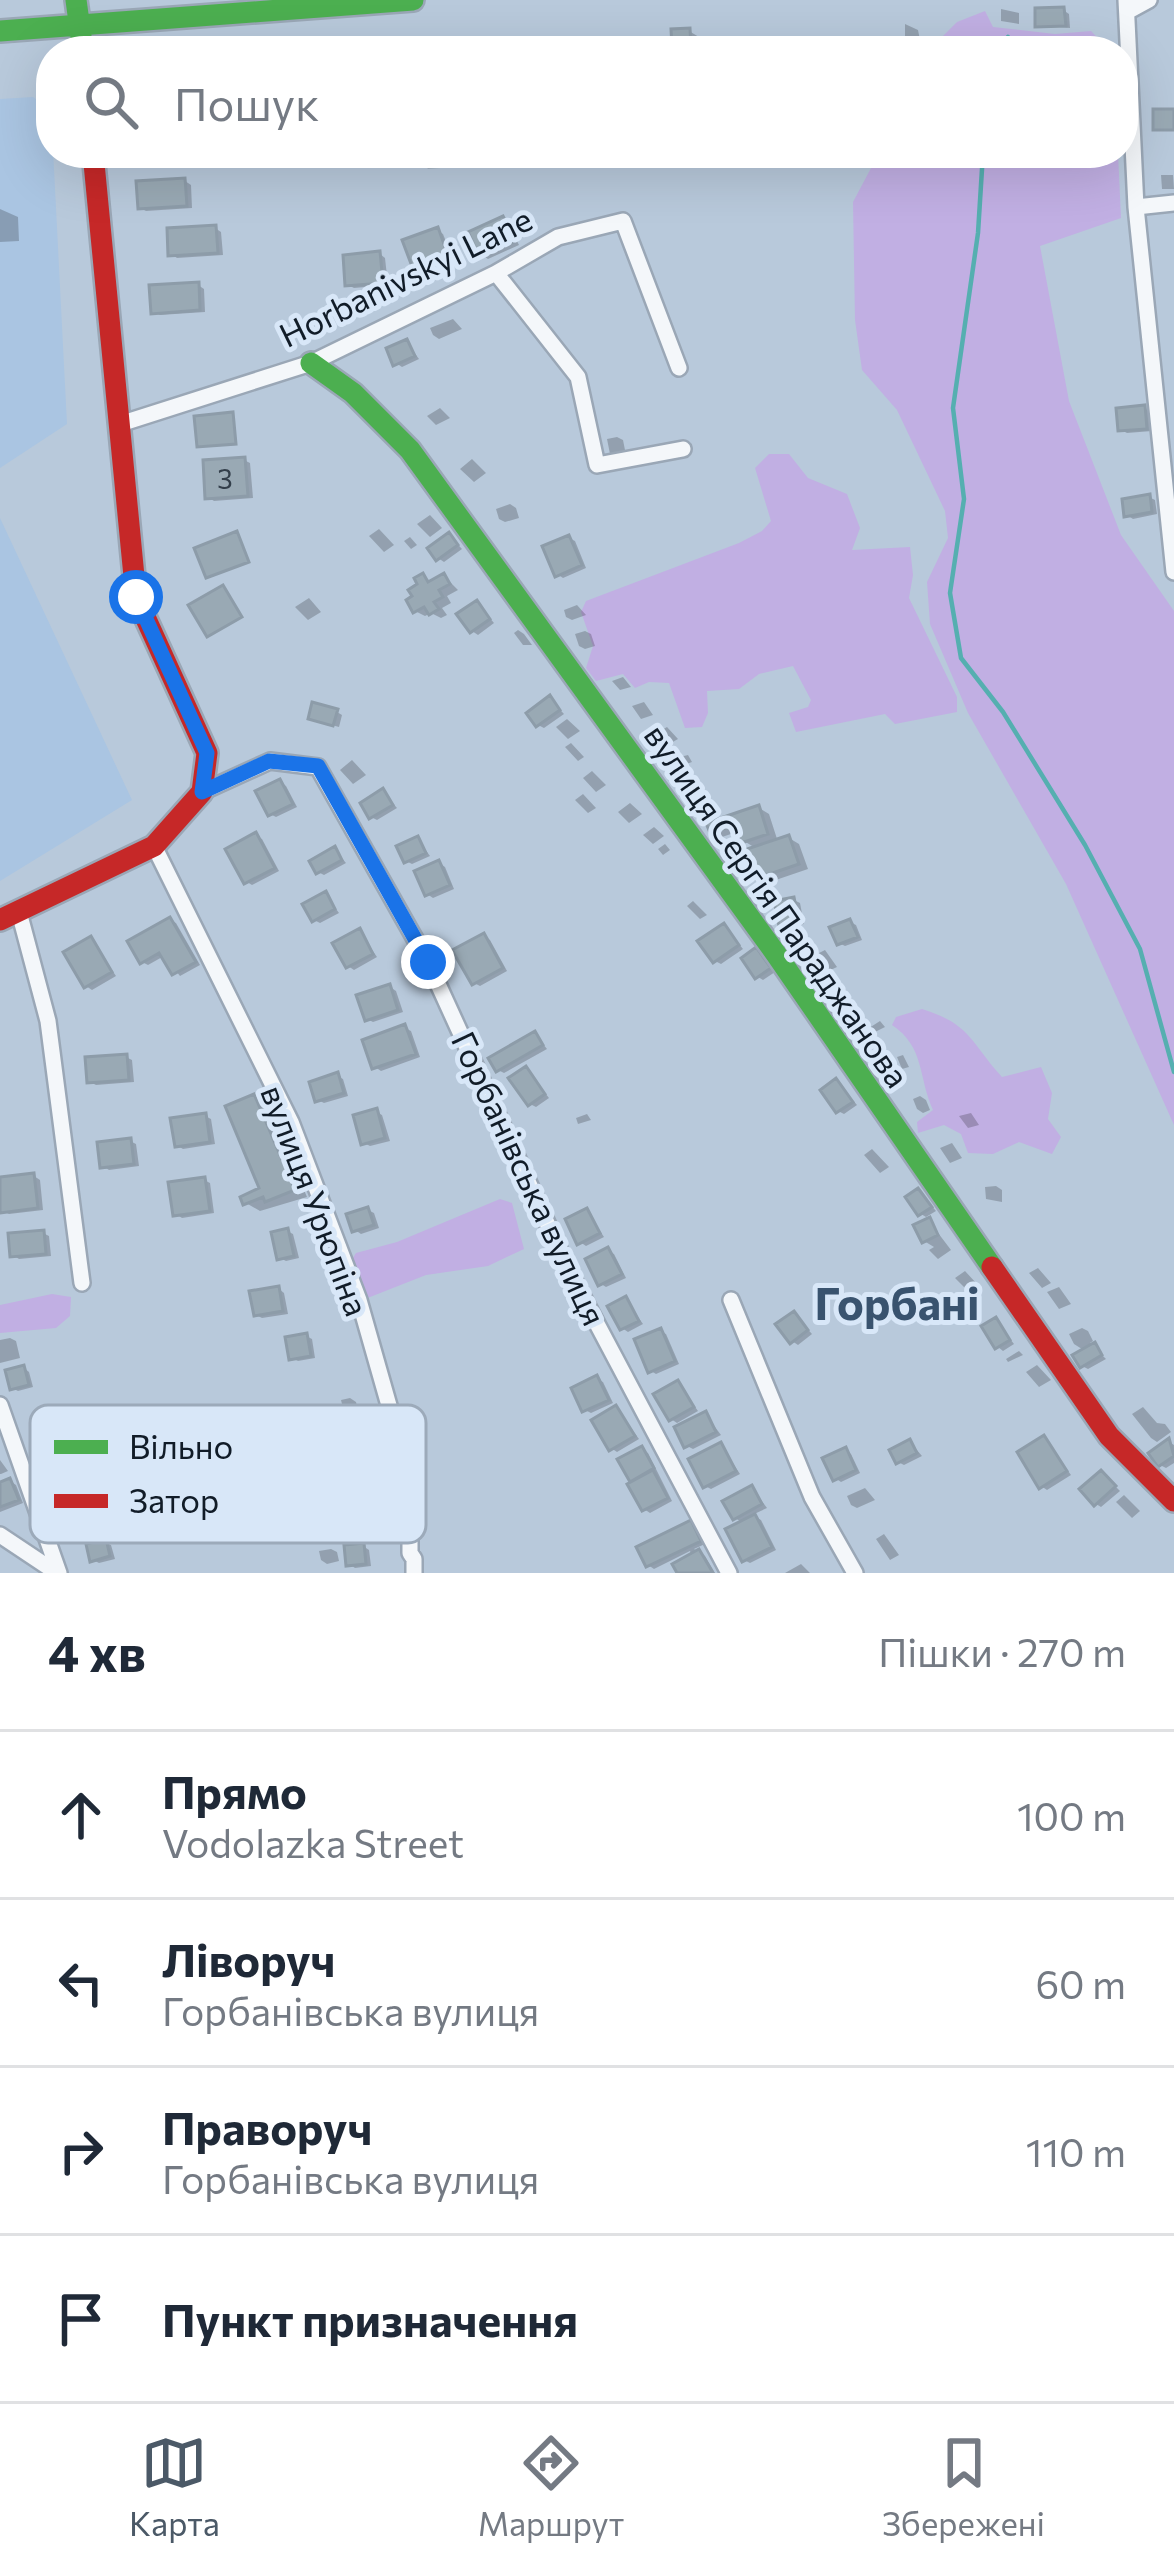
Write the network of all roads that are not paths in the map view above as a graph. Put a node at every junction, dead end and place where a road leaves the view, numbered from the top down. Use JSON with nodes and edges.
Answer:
{"nodes":[{"id":1,"x":76,"y":0,"type":"edge"},
{"id":2,"x":413,"y":0,"type":"edge"},
{"id":3,"x":1149,"y":0,"type":"edge"},
{"id":4,"x":1126,"y":6,"type":"edge"},
{"id":5,"x":81,"y":25,"type":"junction"},
{"id":6,"x":0,"y":31,"type":"edge"},
{"id":7,"x":82,"y":36,"type":"edge"},
{"id":8,"x":1127,"y":36,"type":"edge"},
{"id":9,"x":94,"y":168,"type":"edge"},
{"id":10,"x":1134,"y":168,"type":"edge"},
{"id":11,"x":1174,"y":203,"type":"edge"},
{"id":12,"x":1136,"y":207,"type":"junction"},
{"id":13,"x":496,"y":273,"type":"junction"},
{"id":14,"x":311,"y":363,"type":"junction"},
{"id":15,"x":679,"y":368,"type":"dead end"},
{"id":16,"x":120,"y":424,"type":"junction"},
{"id":17,"x":683,"y":448,"type":"dead end"},
{"id":18,"x":1172,"y":566,"type":"edge"},
{"id":19,"x":202,"y":792,"type":"junction"},
{"id":20,"x":154,"y":846,"type":"junction"},
{"id":21,"x":10,"y":916,"type":"edge"},
{"id":22,"x":82,"y":1282,"type":"dead end"},
{"id":23,"x":731,"y":1300,"type":"dead end"},
{"id":24,"x":0,"y":1405,"type":"edge"},
{"id":25,"x":389,"y":1405,"type":"edge"},
{"id":26,"x":30,"y":1492,"type":"edge"},
{"id":27,"x":1174,"y":1501,"type":"edge"},
{"id":28,"x":0,"y":1535,"type":"edge"},
{"id":29,"x":48,"y":1543,"type":"edge"},
{"id":30,"x":410,"y":1543,"type":"edge"},
{"id":31,"x":58,"y":1573,"type":"edge"},
{"id":32,"x":414,"y":1573,"type":"edge"},
{"id":33,"x":729,"y":1573,"type":"edge"},
{"id":34,"x":855,"y":1573,"type":"edge"}],
"edges":[{"from":1,"to":5,"type":"street"},
{"from":2,"to":5,"type":"street"},
{"from":3,"to":4,"type":"street"},
{"from":4,"to":8,"type":"street"},
{"from":5,"to":6,"type":"street"},
{"from":5,"to":7,"type":"street"},
{"from":9,"to":16,"type":"street"},
{"from":10,"to":12,"type":"street"},
{"from":11,"to":12,"type":"street"},
{"from":12,"to":18,"type":"street"},
{"from":13,"to":14,"type":"street","name":"Horbanivskyi Lane"},
{"from":13,"to":15,"type":"street","name":"Horbanivskyi Lane"},
{"from":13,"to":17,"type":"street"},
{"from":14,"to":16,"type":"street","name":"Horbanivskyi Lane"},
{"from":14,"to":27,"type":"street","name":"вулиця Сергія Параджанова"},
{"from":16,"to":19,"type":"street"},
{"from":19,"to":20,"type":"street"},
{"from":19,"to":33,"type":"street","name":"Горбанівська вулиця"},
{"from":20,"to":21,"type":"street"},
{"from":20,"to":25,"type":"street","name":"вулиця Урюпіна"},
{"from":21,"to":22,"type":"street"},
{"from":23,"to":34,"type":"street"},
{"from":24,"to":26,"type":"street"},
{"from":28,"to":31,"type":"street"},
{"from":29,"to":31,"type":"street"},
{"from":30,"to":32,"type":"street","name":"вулиця Урюпіна"}]}
